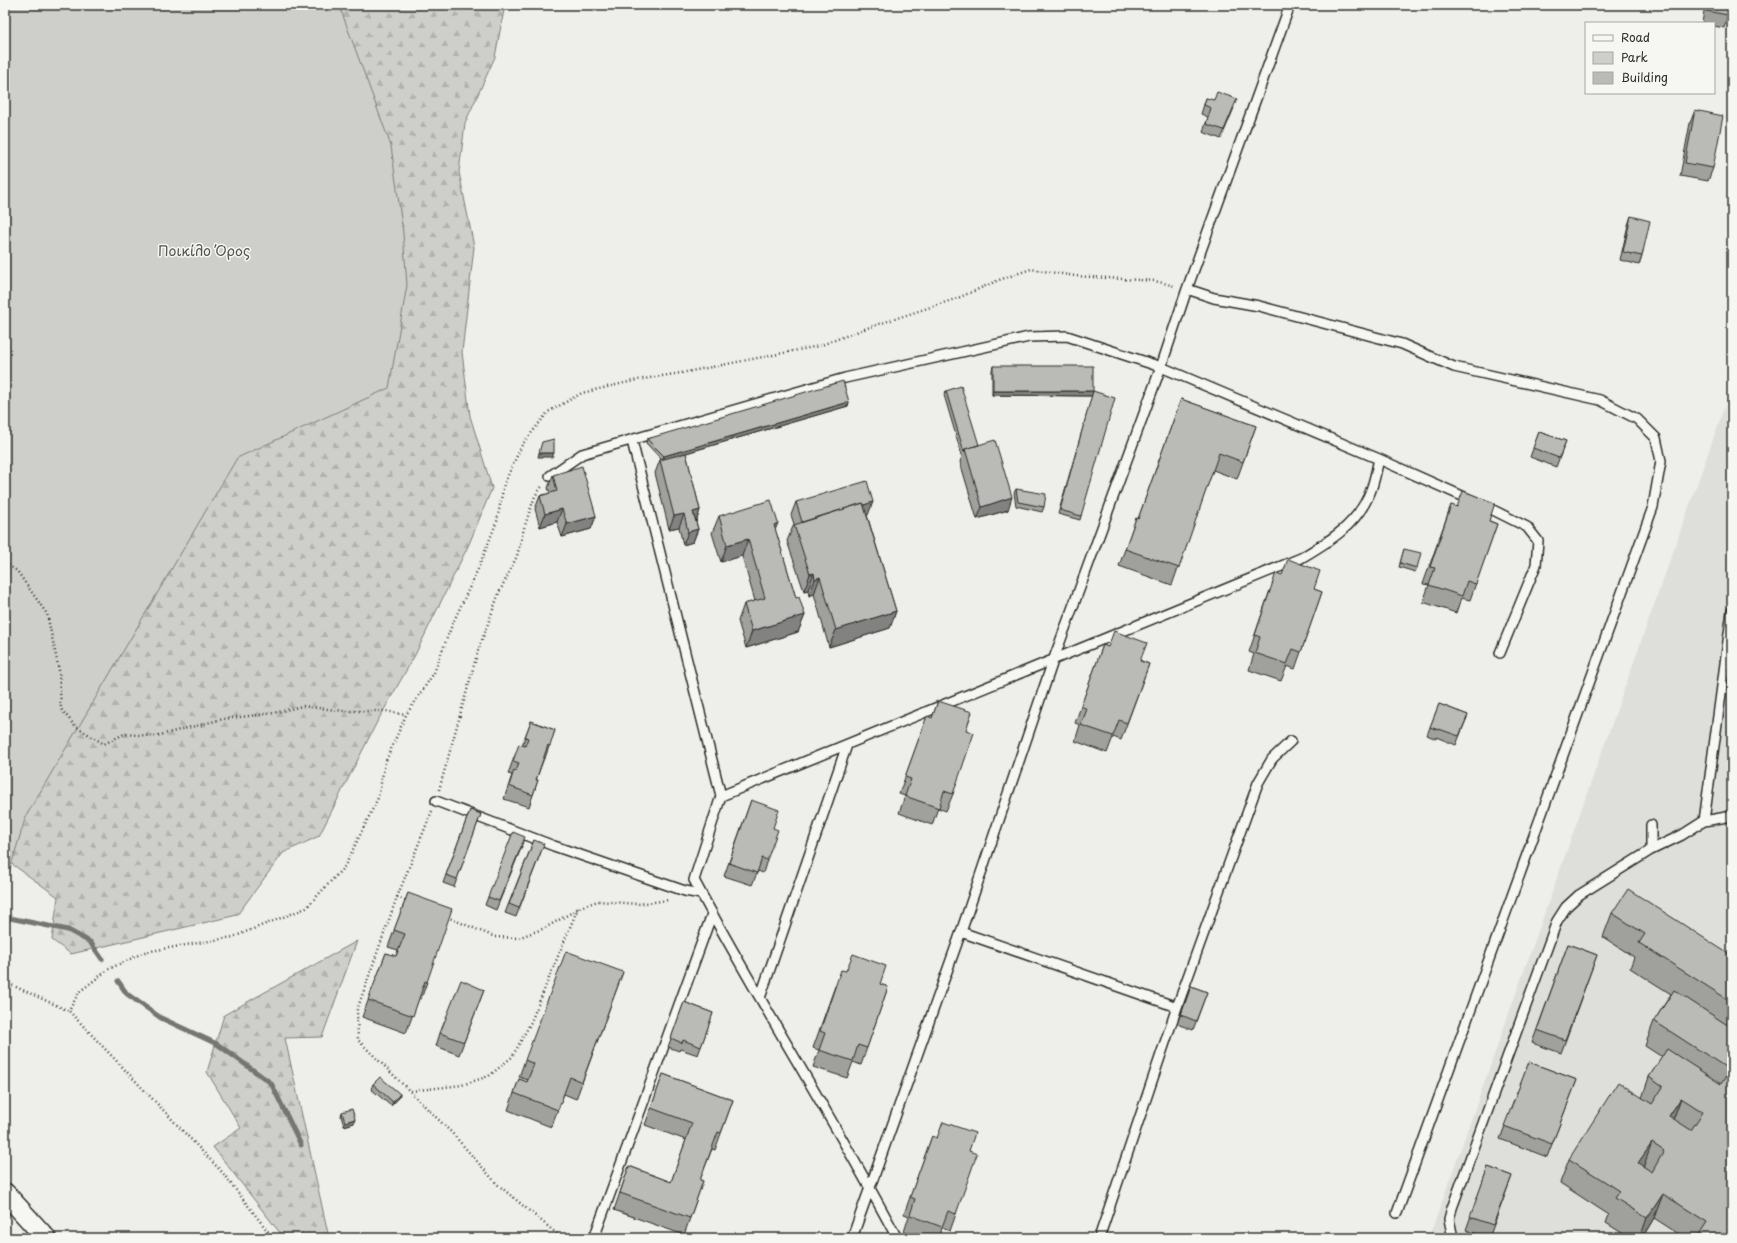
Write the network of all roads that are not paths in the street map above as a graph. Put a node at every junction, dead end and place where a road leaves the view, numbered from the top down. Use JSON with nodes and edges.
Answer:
{"nodes":[{"id":1,"x":1290,"y":5,"type":"edge"},
{"id":2,"x":1187,"y":289,"type":"junction"},
{"id":3,"x":1161,"y":367,"type":"junction"},
{"id":4,"x":632,"y":441,"type":"junction"},
{"id":5,"x":1380,"y":459,"type":"junction"},
{"id":6,"x":550,"y":476,"type":"road end"},
{"id":7,"x":1732,"y":611,"type":"edge"},
{"id":8,"x":1500,"y":653,"type":"dead end"},
{"id":9,"x":1053,"y":661,"type":"junction"},
{"id":10,"x":1291,"y":741,"type":"dead end"},
{"id":11,"x":847,"y":745,"type":"junction"},
{"id":12,"x":721,"y":796,"type":"junction"},
{"id":13,"x":436,"y":801,"type":"road end"},
{"id":14,"x":1732,"y":816,"type":"edge"},
{"id":15,"x":1704,"y":821,"type":"junction"},
{"id":16,"x":1651,"y":825,"type":"dead end"},
{"id":17,"x":1651,"y":850,"type":"junction"},
{"id":18,"x":701,"y":894,"type":"junction"},
{"id":19,"x":712,"y":914,"type":"junction"},
{"id":20,"x":960,"y":932,"type":"junction"},
{"id":21,"x":760,"y":998,"type":"junction"},
{"id":22,"x":1177,"y":1007,"type":"junction"},
{"id":23,"x":871,"y":1188,"type":"junction"},
{"id":24,"x":5,"y":1193,"type":"edge"},
{"id":25,"x":1397,"y":1213,"type":"dead end"},
{"id":26,"x":46,"y":1238,"type":"edge"},
{"id":27,"x":594,"y":1238,"type":"edge"},
{"id":28,"x":852,"y":1238,"type":"edge"},
{"id":29,"x":897,"y":1238,"type":"edge"},
{"id":30,"x":1099,"y":1238,"type":"edge"},
{"id":31,"x":1453,"y":1238,"type":"edge"}],
"edges":[{"from":1,"to":2,"type":"lane"},
{"from":2,"to":3,"type":"lane"},
{"from":2,"to":25,"type":"lane"},
{"from":3,"to":4,"type":"lane"},
{"from":3,"to":5,"type":"lane"},
{"from":3,"to":9,"type":"lane"},
{"from":4,"to":6,"type":"lane"},
{"from":4,"to":12,"type":"lane"},
{"from":5,"to":8,"type":"lane"},
{"from":5,"to":9,"type":"lane"},
{"from":7,"to":15,"type":"lane"},
{"from":9,"to":11,"type":"lane"},
{"from":9,"to":20,"type":"lane"},
{"from":10,"to":22,"type":"lane"},
{"from":11,"to":12,"type":"lane"},
{"from":11,"to":21,"type":"lane"},
{"from":12,"to":18,"type":"lane"},
{"from":13,"to":18,"type":"lane"},
{"from":14,"to":15,"type":"lane"},
{"from":15,"to":17,"type":"lane"},
{"from":16,"to":17,"type":"lane"},
{"from":17,"to":31,"type":"lane"},
{"from":18,"to":19,"type":"lane"},
{"from":19,"to":21,"type":"lane"},
{"from":19,"to":27,"type":"lane"},
{"from":20,"to":22,"type":"lane"},
{"from":20,"to":23,"type":"lane"},
{"from":21,"to":23,"type":"lane"},
{"from":22,"to":30,"type":"lane"},
{"from":23,"to":28,"type":"lane"},
{"from":23,"to":29,"type":"lane"},
{"from":24,"to":26,"type":"street"}]}
